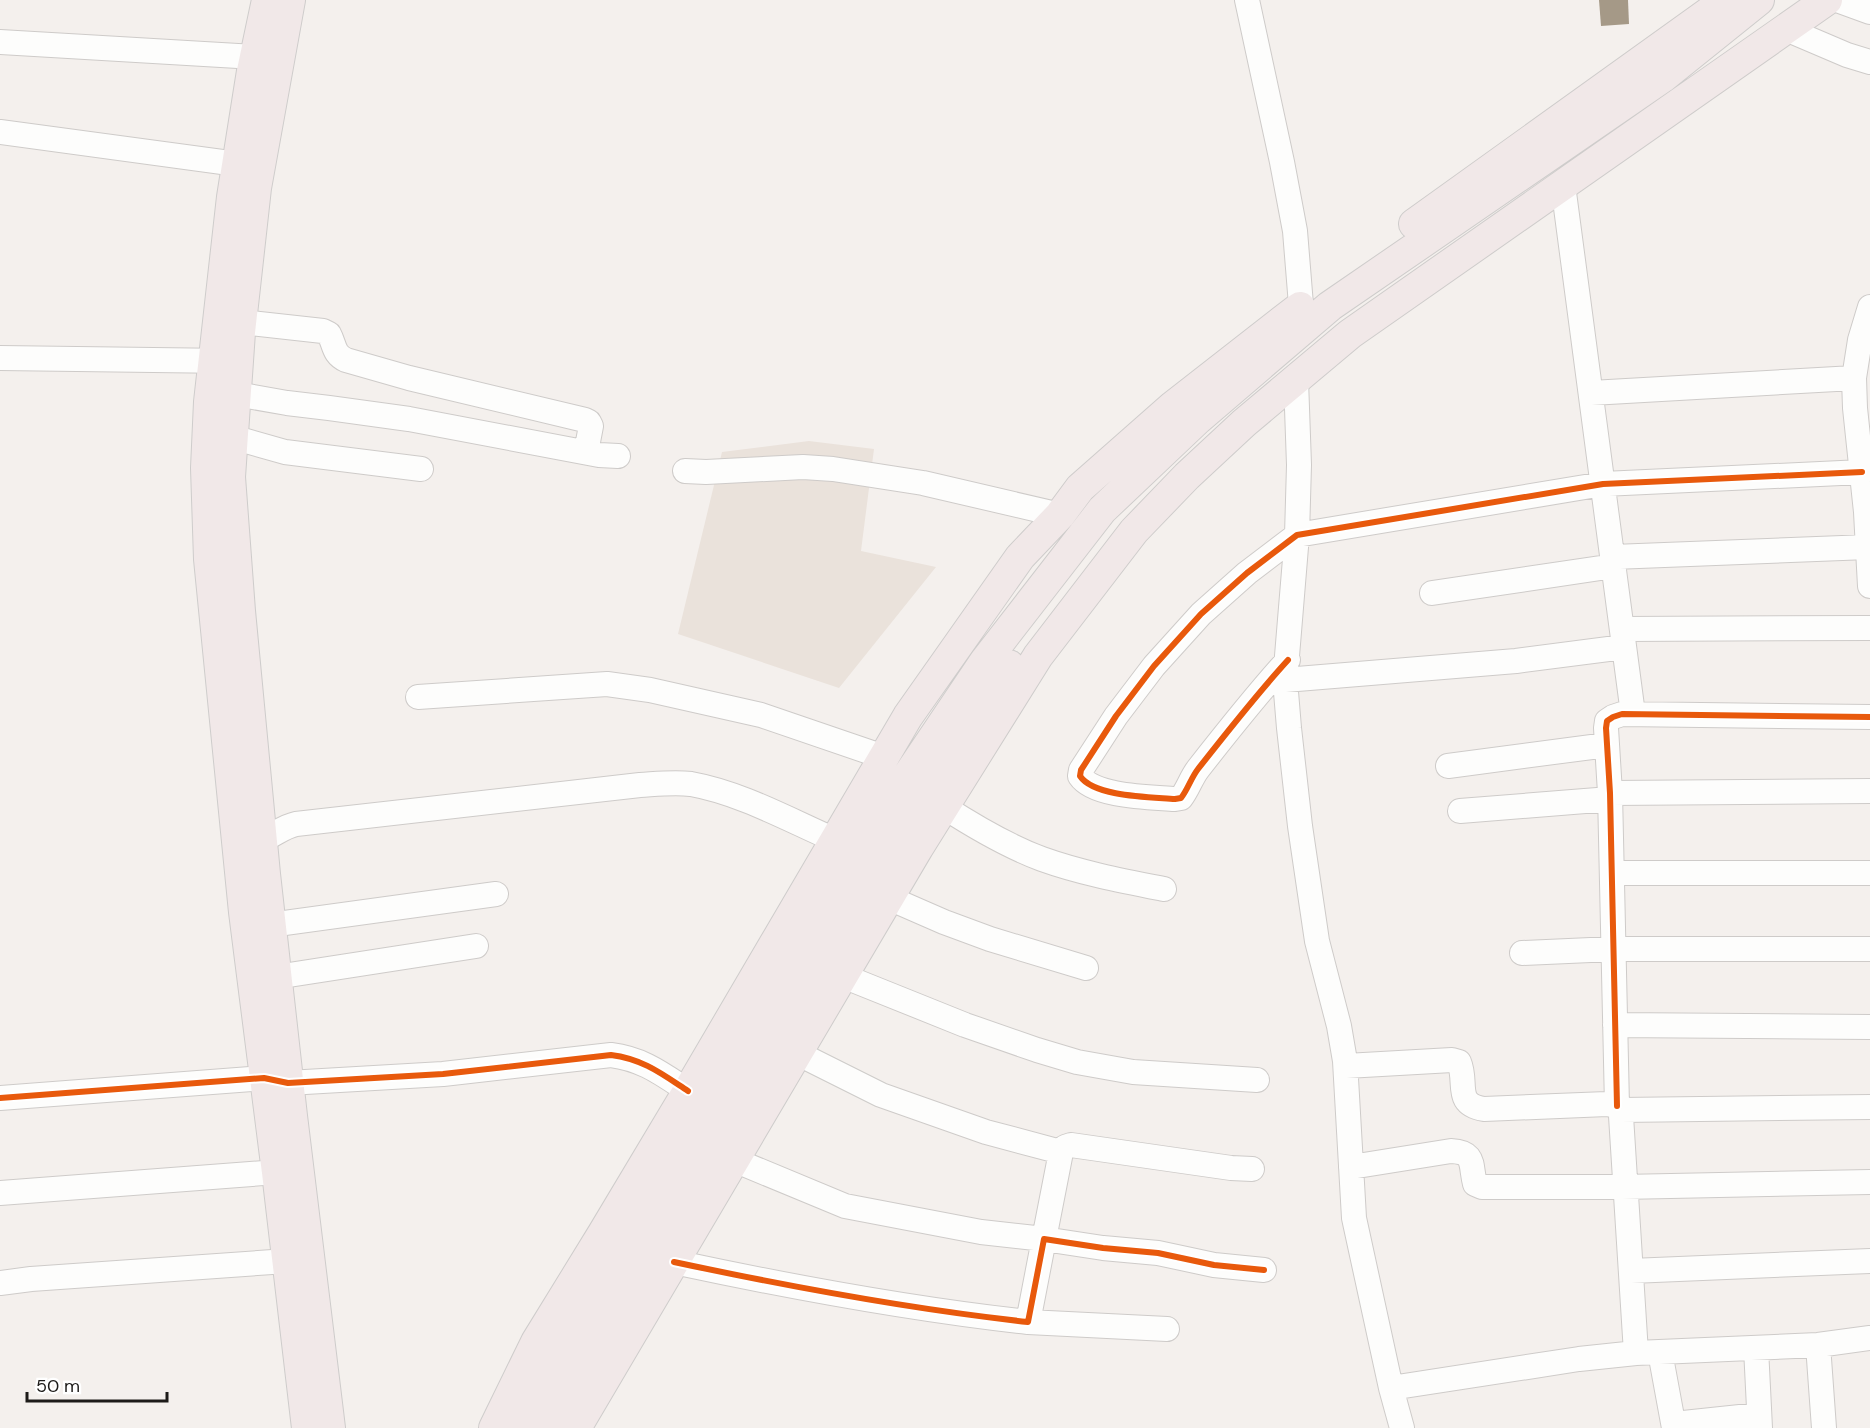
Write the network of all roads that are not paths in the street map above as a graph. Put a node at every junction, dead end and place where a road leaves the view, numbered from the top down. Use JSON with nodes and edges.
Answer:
{"nodes":[{"id":1,"x":267,"y":0,"type":"edge"},
{"id":2,"x":290,"y":0,"type":"edge"},
{"id":3,"x":1246,"y":0,"type":"edge"},
{"id":4,"x":1726,"y":0,"type":"edge"},
{"id":5,"x":1760,"y":0,"type":"edge"},
{"id":6,"x":1800,"y":0,"type":"edge"},
{"id":7,"x":1827,"y":0,"type":"edge"},
{"id":8,"x":1838,"y":0,"type":"edge"},
{"id":9,"x":1870,"y":12,"type":"edge"},
{"id":10,"x":1786,"y":29,"type":"junction"},
{"id":11,"x":0,"y":42,"type":"edge"},
{"id":12,"x":255,"y":57,"type":"junction"},
{"id":13,"x":1870,"y":62,"type":"edge"},
{"id":14,"x":0,"y":132,"type":"edge"},
{"id":15,"x":237,"y":164,"type":"junction"},
{"id":16,"x":1563,"y":185,"type":"junction"},
{"id":17,"x":1301,"y":305,"type":"junction"},
{"id":18,"x":1870,"y":307,"type":"edge"},
{"id":19,"x":242,"y":322,"type":"junction"},
{"id":20,"x":0,"y":358,"type":"edge"},
{"id":21,"x":226,"y":361,"type":"junction"},
{"id":22,"x":1854,"y":378,"type":"junction"},
{"id":23,"x":1296,"y":380,"type":"junction"},
{"id":24,"x":1591,"y":393,"type":"junction"},
{"id":25,"x":236,"y":394,"type":"junction"},
{"id":26,"x":220,"y":434,"type":"junction"},
{"id":27,"x":586,"y":452,"type":"junction"},
{"id":28,"x":618,"y":456,"type":"dead end"},
{"id":29,"x":421,"y":469,"type":"dead end"},
{"id":30,"x":685,"y":471,"type":"dead end"},
{"id":31,"x":1862,"y":472,"type":"junction"},
{"id":32,"x":1603,"y":484,"type":"junction"},
{"id":33,"x":1060,"y":514,"type":"junction"},
{"id":34,"x":1868,"y":534,"type":"edge"},
{"id":35,"x":1297,"y":535,"type":"junction"},
{"id":36,"x":1613,"y":562,"type":"junction"},
{"id":37,"x":1870,"y":586,"type":"edge"},
{"id":38,"x":1432,"y":593,"type":"dead end"},
{"id":39,"x":1870,"y":628,"type":"edge"},
{"id":40,"x":1623,"y":638,"type":"junction"},
{"id":41,"x":1287,"y":670,"type":"junction"},
{"id":42,"x":418,"y":697,"type":"dead end"},
{"id":43,"x":1633,"y":714,"type":"junction"},
{"id":44,"x":1870,"y":717,"type":"edge"},
{"id":45,"x":1607,"y":745,"type":"junction"},
{"id":46,"x":884,"y":757,"type":"junction"},
{"id":47,"x":1448,"y":766,"type":"dead end"},
{"id":48,"x":1870,"y":791,"type":"edge"},
{"id":49,"x":1610,"y":796,"type":"junction"},
{"id":50,"x":944,"y":807,"type":"junction"},
{"id":51,"x":1460,"y":811,"type":"dead end"},
{"id":52,"x":261,"y":840,"type":"junction"},
{"id":53,"x":835,"y":840,"type":"junction"},
{"id":54,"x":1612,"y":873,"type":"junction"},
{"id":55,"x":1870,"y":873,"type":"edge"},
{"id":56,"x":1164,"y":889,"type":"dead end"},
{"id":57,"x":496,"y":894,"type":"dead end"},
{"id":58,"x":889,"y":898,"type":"junction"},
{"id":59,"x":270,"y":925,"type":"junction"},
{"id":60,"x":476,"y":946,"type":"dead end"},
{"id":61,"x":1613,"y":949,"type":"junction"},
{"id":62,"x":1870,"y":949,"type":"edge"},
{"id":63,"x":1522,"y":953,"type":"dead end"},
{"id":64,"x":1086,"y":968,"type":"dead end"},
{"id":65,"x":843,"y":976,"type":"junction"},
{"id":66,"x":276,"y":977,"type":"junction"},
{"id":67,"x":1615,"y":1025,"type":"junction"},
{"id":68,"x":1870,"y":1027,"type":"edge"},
{"id":69,"x":797,"y":1053,"type":"junction"},
{"id":70,"x":1346,"y":1066,"type":"junction"},
{"id":71,"x":1257,"y":1080,"type":"dead end"},
{"id":72,"x":276,"y":1081,"type":"junction"},
{"id":73,"x":688,"y":1091,"type":"junction"},
{"id":74,"x":0,"y":1098,"type":"edge"},
{"id":75,"x":1870,"y":1107,"type":"edge"},
{"id":76,"x":1619,"y":1108,"type":"junction"},
{"id":77,"x":1060,"y":1152,"type":"junction"},
{"id":78,"x":734,"y":1160,"type":"junction"},
{"id":79,"x":1351,"y":1167,"type":"junction"},
{"id":80,"x":1252,"y":1169,"type":"dead end"},
{"id":81,"x":277,"y":1172,"type":"junction"},
{"id":82,"x":1870,"y":1182,"type":"edge"},
{"id":83,"x":1626,"y":1187,"type":"junction"},
{"id":84,"x":0,"y":1192,"type":"edge"},
{"id":85,"x":1044,"y":1239,"type":"junction"},
{"id":86,"x":287,"y":1261,"type":"junction"},
{"id":87,"x":1870,"y":1261,"type":"edge"},
{"id":88,"x":674,"y":1262,"type":"junction"},
{"id":89,"x":1264,"y":1270,"type":"dead end"},
{"id":90,"x":1631,"y":1271,"type":"junction"},
{"id":91,"x":0,"y":1282,"type":"edge"},
{"id":92,"x":1028,"y":1322,"type":"junction"},
{"id":93,"x":1167,"y":1329,"type":"dead end"},
{"id":94,"x":1870,"y":1338,"type":"edge"},
{"id":95,"x":1818,"y":1345,"type":"junction"},
{"id":96,"x":1756,"y":1347,"type":"junction"},
{"id":97,"x":1660,"y":1352,"type":"junction"},
{"id":98,"x":1636,"y":1353,"type":"junction"},
{"id":99,"x":1391,"y":1388,"type":"junction"},
{"id":100,"x":1759,"y":1421,"type":"edge"},
{"id":101,"x":1674,"y":1426,"type":"edge"},
{"id":102,"x":307,"y":1428,"type":"edge"},
{"id":103,"x":330,"y":1428,"type":"edge"},
{"id":104,"x":494,"y":1428,"type":"edge"},
{"id":105,"x":518,"y":1428,"type":"edge"},
{"id":106,"x":549,"y":1428,"type":"edge"},
{"id":107,"x":576,"y":1428,"type":"edge"},
{"id":108,"x":1402,"y":1428,"type":"edge"},
{"id":109,"x":1824,"y":1428,"type":"edge"}],
"edges":[{"from":1,"to":12,"type":"main road"},
{"from":2,"to":19,"type":"main road"},
{"from":3,"to":17,"type":"street"},
{"from":4,"to":17,"type":"main road"},
{"from":5,"to":105,"type":"main road"},
{"from":6,"to":106,"type":"main road"},
{"from":7,"to":10,"type":"main road"},
{"from":8,"to":9,"type":"street"},
{"from":10,"to":13,"type":"street"},
{"from":10,"to":16,"type":"main road"},
{"from":11,"to":12,"type":"street"},
{"from":12,"to":15,"type":"main road"},
{"from":14,"to":15,"type":"street"},
{"from":15,"to":21,"type":"main road"},
{"from":16,"to":23,"type":"main road"},
{"from":16,"to":24,"type":"street"},
{"from":17,"to":33,"type":"main road"},
{"from":18,"to":22,"type":"street"},
{"from":19,"to":21,"type":"main road"},
{"from":19,"to":27,"type":"street"},
{"from":20,"to":21,"type":"street"},
{"from":21,"to":25,"type":"main road"},
{"from":21,"to":26,"type":"main road"},
{"from":22,"to":24,"type":"street"},
{"from":22,"to":31,"type":"street"},
{"from":23,"to":35,"type":"street"},
{"from":23,"to":50,"type":"main road"},
{"from":24,"to":32,"type":"street"},
{"from":25,"to":26,"type":"main road"},
{"from":25,"to":27,"type":"street"},
{"from":26,"to":29,"type":"street"},
{"from":26,"to":52,"type":"main road"},
{"from":26,"to":72,"type":"main road"},
{"from":27,"to":28,"type":"street"},
{"from":30,"to":33,"type":"street"},
{"from":31,"to":32,"type":"street"},
{"from":31,"to":34,"type":"street"},
{"from":32,"to":35,"type":"street"},
{"from":32,"to":36,"type":"street"},
{"from":33,"to":46,"type":"main road"},
{"from":34,"to":36,"type":"street"},
{"from":34,"to":37,"type":"street"},
{"from":35,"to":41,"type":"street"},
{"from":35,"to":41,"type":"street"},
{"from":36,"to":38,"type":"street"},
{"from":36,"to":40,"type":"street"},
{"from":39,"to":40,"type":"street"},
{"from":40,"to":41,"type":"street"},
{"from":40,"to":43,"type":"street"},
{"from":41,"to":70,"type":"street"},
{"from":42,"to":46,"type":"street"},
{"from":43,"to":44,"type":"street"},
{"from":43,"to":45,"type":"street"},
{"from":45,"to":47,"type":"street"},
{"from":45,"to":49,"type":"street"},
{"from":46,"to":53,"type":"main road"},
{"from":48,"to":49,"type":"street"},
{"from":49,"to":51,"type":"street"},
{"from":49,"to":54,"type":"street"},
{"from":50,"to":56,"type":"street"},
{"from":50,"to":58,"type":"main road"},
{"from":52,"to":53,"type":"street"},
{"from":52,"to":59,"type":"main road"},
{"from":53,"to":73,"type":"main road"},
{"from":54,"to":55,"type":"street"},
{"from":54,"to":61,"type":"street"},
{"from":57,"to":59,"type":"street"},
{"from":58,"to":64,"type":"street"},
{"from":58,"to":65,"type":"main road"},
{"from":59,"to":66,"type":"main road"},
{"from":60,"to":66,"type":"street"},
{"from":61,"to":62,"type":"street"},
{"from":61,"to":63,"type":"street"},
{"from":61,"to":67,"type":"street"},
{"from":65,"to":69,"type":"main road"},
{"from":65,"to":71,"type":"street"},
{"from":66,"to":72,"type":"main road"},
{"from":67,"to":68,"type":"street"},
{"from":67,"to":76,"type":"street"},
{"from":69,"to":77,"type":"street"},
{"from":69,"to":78,"type":"main road"},
{"from":70,"to":76,"type":"street"},
{"from":70,"to":79,"type":"street"},
{"from":72,"to":73,"type":"street"},
{"from":72,"to":74,"type":"street"},
{"from":72,"to":81,"type":"main road"},
{"from":72,"to":103,"type":"main road"},
{"from":73,"to":104,"type":"main road"},
{"from":75,"to":76,"type":"street"},
{"from":76,"to":83,"type":"street"},
{"from":77,"to":80,"type":"street"},
{"from":77,"to":85,"type":"street"},
{"from":78,"to":85,"type":"street"},
{"from":78,"to":88,"type":"main road"},
{"from":79,"to":83,"type":"street"},
{"from":79,"to":99,"type":"street"},
{"from":81,"to":84,"type":"street"},
{"from":81,"to":86,"type":"main road"},
{"from":82,"to":83,"type":"street"},
{"from":83,"to":90,"type":"street"},
{"from":85,"to":89,"type":"street"},
{"from":85,"to":92,"type":"street"},
{"from":86,"to":91,"type":"street"},
{"from":86,"to":102,"type":"main road"},
{"from":87,"to":90,"type":"street"},
{"from":88,"to":92,"type":"street"},
{"from":88,"to":107,"type":"main road"},
{"from":90,"to":98,"type":"street"},
{"from":92,"to":93,"type":"street"},
{"from":94,"to":95,"type":"street"},
{"from":95,"to":96,"type":"street"},
{"from":95,"to":109,"type":"street"},
{"from":96,"to":97,"type":"street"},
{"from":96,"to":100,"type":"street"},
{"from":97,"to":98,"type":"street"},
{"from":97,"to":101,"type":"street"},
{"from":98,"to":99,"type":"street"},
{"from":99,"to":108,"type":"street"},
{"from":100,"to":101,"type":"street"}]}
